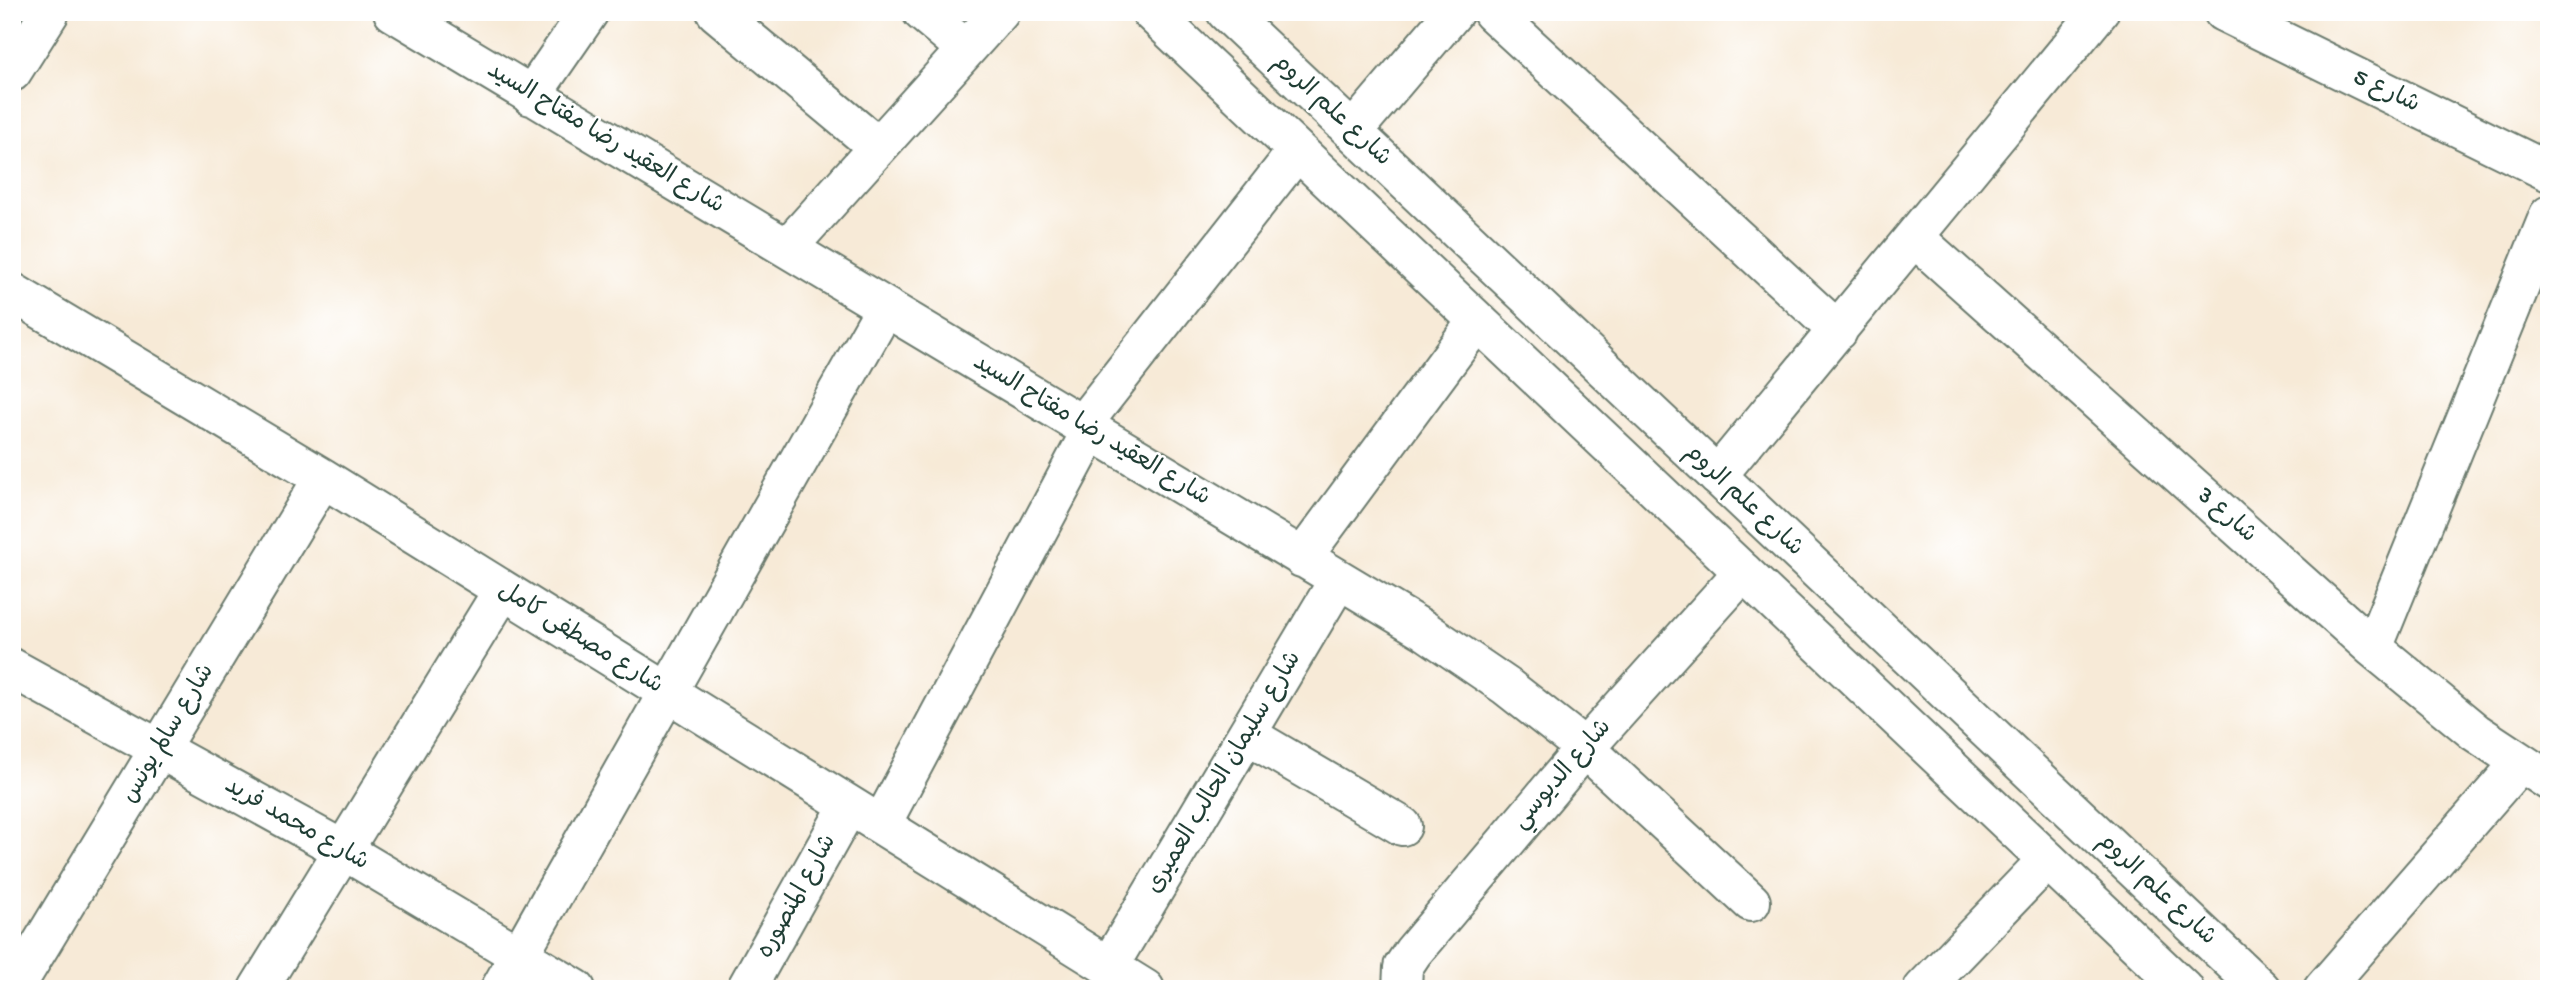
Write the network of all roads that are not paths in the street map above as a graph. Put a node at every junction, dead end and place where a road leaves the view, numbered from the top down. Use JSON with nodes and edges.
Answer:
{"nodes":[{"id":1,"x":50,"y":12,"type":"edge"},
{"id":2,"x":393,"y":12,"type":"edge"},
{"id":3,"x":589,"y":12,"type":"edge"},
{"id":4,"x":716,"y":12,"type":"edge"},
{"id":5,"x":922,"y":12,"type":"edge"},
{"id":6,"x":1000,"y":12,"type":"edge"},
{"id":7,"x":1151,"y":12,"type":"edge"},
{"id":8,"x":1226,"y":12,"type":"edge"},
{"id":9,"x":1454,"y":12,"type":"edge"},
{"id":10,"x":1492,"y":12,"type":"edge"},
{"id":11,"x":2099,"y":12,"type":"edge"},
{"id":12,"x":2223,"y":12,"type":"edge"},
{"id":13,"x":966,"y":50,"type":"junction"},
{"id":14,"x":12,"y":72,"type":"edge"},
{"id":15,"x":531,"y":96,"type":"junction"},
{"id":16,"x":1353,"y":131,"type":"junction"},
{"id":17,"x":878,"y":147,"type":"junction"},
{"id":18,"x":1297,"y":150,"type":"junction"},
{"id":19,"x":2549,"y":172,"type":"edge"},
{"id":20,"x":2549,"y":215,"type":"edge"},
{"id":21,"x":1915,"y":238,"type":"junction"},
{"id":22,"x":788,"y":247,"type":"junction"},
{"id":23,"x":12,"y":292,"type":"edge"},
{"id":24,"x":885,"y":308,"type":"junction"},
{"id":25,"x":1477,"y":321,"type":"junction"},
{"id":26,"x":1838,"y":331,"type":"junction"},
{"id":27,"x":1566,"y":333,"type":"junction"},
{"id":28,"x":1528,"y":368,"type":"junction"},
{"id":29,"x":1086,"y":429,"type":"junction"},
{"id":30,"x":1717,"y":476,"type":"junction"},
{"id":31,"x":323,"y":478,"type":"junction"},
{"id":32,"x":1302,"y":558,"type":"junction"},
{"id":33,"x":1743,"y":572,"type":"junction"},
{"id":34,"x":1339,"y":579,"type":"junction"},
{"id":35,"x":503,"y":590,"type":"junction"},
{"id":36,"x":2373,"y":648,"type":"junction"},
{"id":37,"x":12,"y":668,"type":"edge"},
{"id":38,"x":667,"y":694,"type":"junction"},
{"id":39,"x":1248,"y":736,"type":"junction"},
{"id":40,"x":160,"y":748,"type":"junction"},
{"id":41,"x":1585,"y":748,"type":"junction"},
{"id":42,"x":2534,"y":772,"type":"edge"},
{"id":43,"x":849,"y":805,"type":"junction"},
{"id":44,"x":881,"y":825,"type":"junction"},
{"id":45,"x":1402,"y":826,"type":"dead end"},
{"id":46,"x":343,"y":850,"type":"junction"},
{"id":47,"x":2047,"y":860,"type":"junction"},
{"id":48,"x":1751,"y":902,"type":"dead end"},
{"id":49,"x":519,"y":955,"type":"junction"},
{"id":50,"x":1109,"y":966,"type":"junction"},
{"id":51,"x":751,"y":987,"type":"edge"},
{"id":52,"x":14,"y":989,"type":"edge"},
{"id":53,"x":258,"y":989,"type":"edge"},
{"id":54,"x":500,"y":989,"type":"edge"},
{"id":55,"x":576,"y":989,"type":"edge"},
{"id":56,"x":1145,"y":989,"type":"edge"},
{"id":57,"x":1402,"y":989,"type":"edge"},
{"id":58,"x":1923,"y":989,"type":"edge"},
{"id":59,"x":2184,"y":989,"type":"edge"},
{"id":60,"x":2261,"y":989,"type":"edge"},
{"id":61,"x":2323,"y":989,"type":"edge"}],
"edges":[{"from":1,"to":14,"type":"street"},
{"from":2,"to":15,"type":"street","name":"شارع العقيد رضا مفتاح السيد"},
{"from":3,"to":15,"type":"street"},
{"from":4,"to":17,"type":"street"},
{"from":5,"to":13,"type":"street"},
{"from":6,"to":13,"type":"street"},
{"from":7,"to":18,"type":"street","name":"شارع علم الروم"},
{"from":8,"to":16,"type":"street","name":"شارع علم الروم"},
{"from":9,"to":16,"type":"street"},
{"from":10,"to":26,"type":"street"},
{"from":11,"to":21,"type":"street"},
{"from":12,"to":19,"type":"street","name":"شارع 5"},
{"from":13,"to":17,"type":"street"},
{"from":15,"to":22,"type":"street","name":"شارع العقيد رضا مفتاح السيد"},
{"from":16,"to":27,"type":"street","name":"شارع علم الروم"},
{"from":17,"to":22,"type":"street"},
{"from":18,"to":25,"type":"street","name":"شارع علم الروم"},
{"from":18,"to":29,"type":"street"},
{"from":20,"to":36,"type":"street"},
{"from":21,"to":26,"type":"street"},
{"from":21,"to":36,"type":"street","name":"شارع 3"},
{"from":22,"to":24,"type":"street","name":"شارع العقيد رضا مفتاح السيد"},
{"from":23,"to":31,"type":"street","name":"شارع مصطفى كامل"},
{"from":24,"to":29,"type":"street","name":"شارع العقيد رضا مفتاح السيد"},
{"from":24,"to":38,"type":"street"},
{"from":25,"to":28,"type":"street","name":"شارع علم الروم"},
{"from":25,"to":32,"type":"street"},
{"from":26,"to":30,"type":"street"},
{"from":27,"to":28,"type":"street"},
{"from":27,"to":30,"type":"street","name":"شارع علم الروم"},
{"from":28,"to":33,"type":"street","name":"شارع علم الروم"},
{"from":29,"to":32,"type":"street","name":"شارع العقيد رضا مفتاح السيد"},
{"from":29,"to":44,"type":"street"},
{"from":30,"to":60,"type":"street","name":"شارع علم الروم"},
{"from":31,"to":35,"type":"street","name":"شارع مصطفى كامل"},
{"from":31,"to":40,"type":"street","name":"شارع سالم يونس"},
{"from":32,"to":34,"type":"street","name":"شارع العقيد رضا مفتاح السيد"},
{"from":33,"to":41,"type":"street","name":"شارع الديوسي"},
{"from":33,"to":47,"type":"street","name":"شارع علم الروم"},
{"from":34,"to":39,"type":"street","name":"شارع سليمان الحالب العميرى"},
{"from":34,"to":41,"type":"street","name":"شارع العقيد رضا مفتاح السيد"},
{"from":35,"to":38,"type":"street","name":"شارع مصطفى كامل"},
{"from":35,"to":46,"type":"street"},
{"from":36,"to":42,"type":"street","name":"شارع 3"},
{"from":37,"to":40,"type":"street","name":"شارع محمد فريد"},
{"from":38,"to":43,"type":"street","name":"شارع مصطفى كامل"},
{"from":38,"to":49,"type":"street"},
{"from":39,"to":45,"type":"street"},
{"from":39,"to":50,"type":"street","name":"شارع سليمان الحالب العميرى"},
{"from":40,"to":46,"type":"street","name":"شارع محمد فريد"},
{"from":40,"to":52,"type":"street","name":"شارع سالم يونس"},
{"from":41,"to":48,"type":"street","name":"شارع العقيد رضا مفتاح السيد"},
{"from":41,"to":57,"type":"street","name":"شارع الديوسي"},
{"from":42,"to":61,"type":"street"},
{"from":43,"to":44,"type":"street","name":"شارع مصطفى كامل"},
{"from":43,"to":51,"type":"street","name":"شارع المنصوره"},
{"from":44,"to":50,"type":"street","name":"شارع مصطفى كامل"},
{"from":46,"to":49,"type":"street","name":"شارع محمد فريد"},
{"from":46,"to":53,"type":"street"},
{"from":47,"to":58,"type":"street"},
{"from":47,"to":59,"type":"street","name":"شارع علم الروم"},
{"from":49,"to":54,"type":"street"},
{"from":49,"to":55,"type":"street","name":"شارع محمد فريد"},
{"from":50,"to":56,"type":"street","name":"شارع مصطفى كامل"}]}
